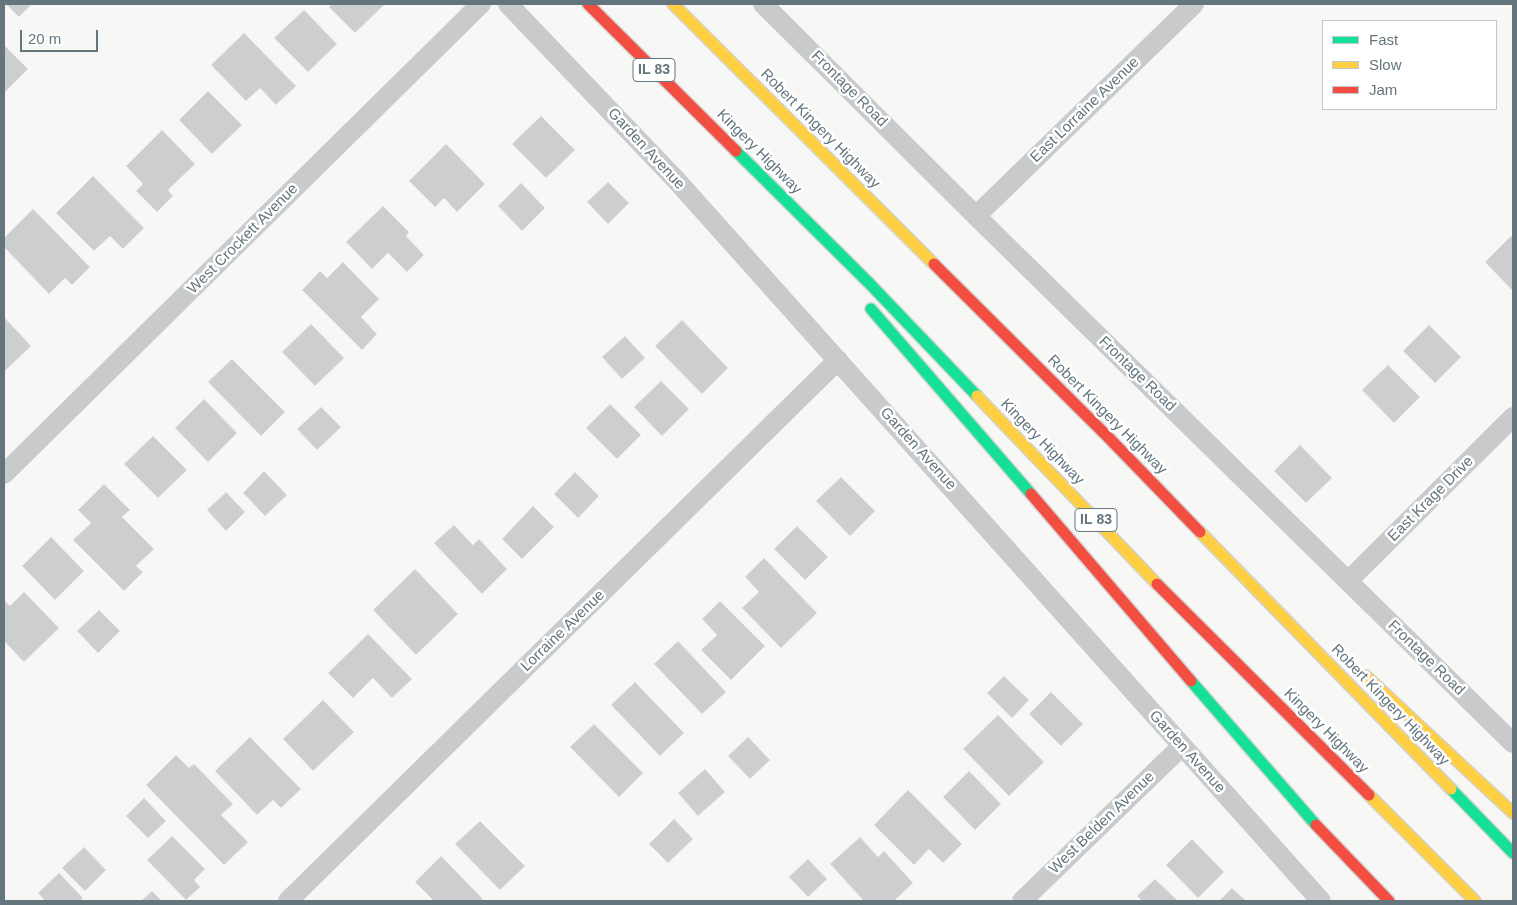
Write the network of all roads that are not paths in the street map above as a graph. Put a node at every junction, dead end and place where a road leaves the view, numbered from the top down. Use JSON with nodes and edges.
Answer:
{"nodes":[{"id":1,"x":482,"y":4,"type":"edge"},
{"id":2,"x":508,"y":4,"type":"edge"},
{"id":3,"x":588,"y":4,"type":"edge"},
{"id":4,"x":673,"y":4,"type":"edge"},
{"id":5,"x":762,"y":4,"type":"edge"},
{"id":6,"x":1194,"y":4,"type":"edge"},
{"id":7,"x":721,"y":136,"type":"junction"},
{"id":8,"x":976,"y":216,"type":"junction"},
{"id":9,"x":818,"y":248,"type":"dead end"},
{"id":10,"x":863,"y":301,"type":"dead end"},
{"id":11,"x":838,"y":360,"type":"junction"},
{"id":12,"x":1513,"y":417,"type":"edge"},
{"id":13,"x":1108,"y":437,"type":"junction"},
{"id":14,"x":4,"y":474,"type":"edge"},
{"id":15,"x":1348,"y":581,"type":"junction"},
{"id":16,"x":1267,"y":585,"type":"dead end"},
{"id":17,"x":1354,"y":665,"type":"dead end"},
{"id":18,"x":1513,"y":743,"type":"edge"},
{"id":19,"x":1182,"y":746,"type":"junction"},
{"id":20,"x":1513,"y":814,"type":"edge"},
{"id":21,"x":1513,"y":853,"type":"edge"},
{"id":22,"x":288,"y":901,"type":"edge"},
{"id":23,"x":1022,"y":901,"type":"edge"},
{"id":24,"x":1321,"y":901,"type":"edge"},
{"id":25,"x":1389,"y":901,"type":"edge"},
{"id":26,"x":1475,"y":901,"type":"edge"}],
"edges":[{"from":1,"to":14,"type":"street","name":"West Crockett Avenue"},
{"from":2,"to":11,"type":"street","name":"Garden Avenue"},
{"from":3,"to":7,"type":"highway","name":"Kingery Highway","number":"IL 83"},
{"from":4,"to":13,"type":"highway","name":"Robert Kingery Highway"},
{"from":5,"to":8,"type":"street","name":"Frontage Road"},
{"from":6,"to":8,"type":"street","name":"East Lorraine Avenue"},
{"from":7,"to":9,"type":"highway"},
{"from":7,"to":26,"type":"highway","name":"Kingery Highway","number":"IL 83"},
{"from":8,"to":15,"type":"street","name":"Frontage Road"},
{"from":10,"to":25,"type":"highway"},
{"from":11,"to":19,"type":"street","name":"Garden Avenue"},
{"from":11,"to":22,"type":"street","name":"Lorraine Avenue"},
{"from":12,"to":15,"type":"street","name":"East Krage Drive"},
{"from":13,"to":16,"type":"highway"},
{"from":13,"to":21,"type":"highway","name":"Robert Kingery Highway"},
{"from":15,"to":18,"type":"street","name":"Frontage Road"},
{"from":17,"to":20,"type":"highway"},
{"from":19,"to":23,"type":"street","name":"West Belden Avenue"},
{"from":19,"to":24,"type":"street","name":"Garden Avenue"}]}
